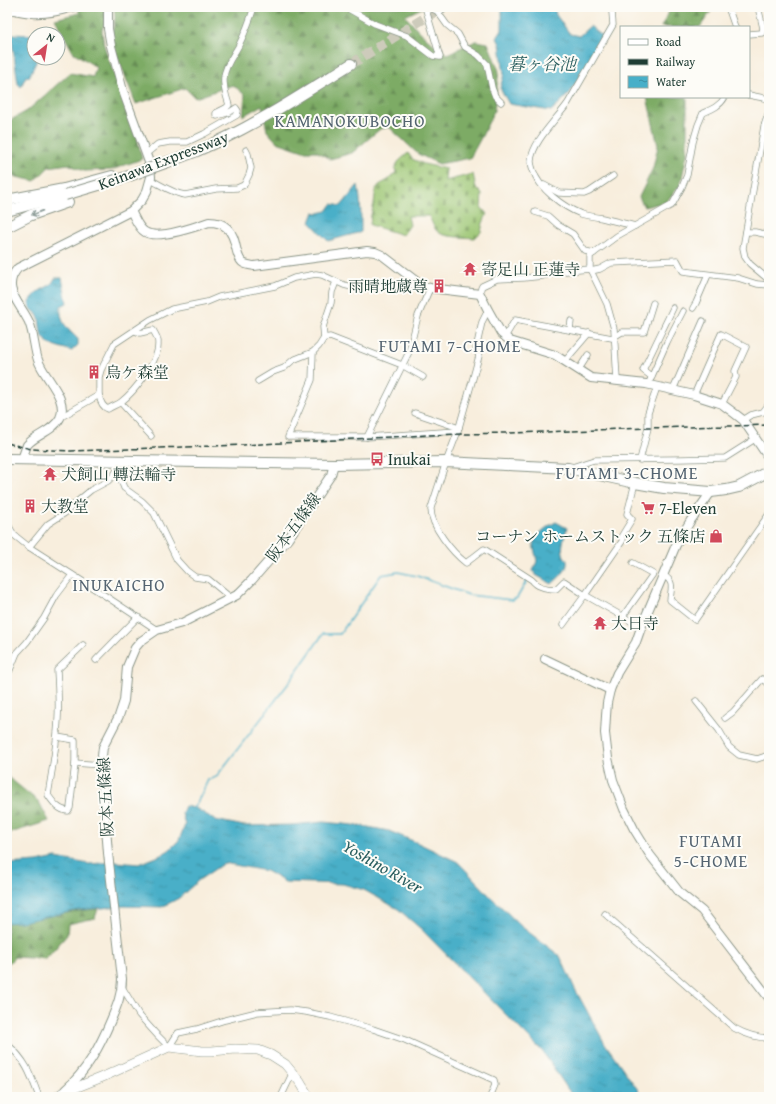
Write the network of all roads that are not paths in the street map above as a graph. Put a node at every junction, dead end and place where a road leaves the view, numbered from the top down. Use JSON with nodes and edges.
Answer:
{"nodes":[{"id":1,"x":73,"y":7,"type":"edge"},
{"id":2,"x":108,"y":7,"type":"edge"},
{"id":3,"x":254,"y":7,"type":"edge"},
{"id":4,"x":345,"y":7,"type":"edge"},
{"id":5,"x":428,"y":7,"type":"edge"},
{"id":6,"x":610,"y":7,"type":"edge"},
{"id":7,"x":728,"y":7,"type":"edge"},
{"id":8,"x":758,"y":7,"type":"edge"},
{"id":9,"x":7,"y":9,"type":"edge"},
{"id":10,"x":735,"y":26,"type":"edge"},
{"id":11,"x":750,"y":34,"type":"edge"},
{"id":12,"x":351,"y":64,"type":"tunnel mouth"},
{"id":13,"x":750,"y":95,"type":"edge"},
{"id":14,"x":723,"y":99,"type":"edge"},
{"id":15,"x":769,"y":99,"type":"edge"},
{"id":16,"x":501,"y":102,"type":"dead end"},
{"id":17,"x":769,"y":112,"type":"edge"},
{"id":18,"x":246,"y":150,"type":"dead end"},
{"id":19,"x":147,"y":153,"type":"junction"},
{"id":20,"x":161,"y":164,"type":"junction"},
{"id":21,"x":613,"y":176,"type":"dead end"},
{"id":22,"x":151,"y":180,"type":"junction"},
{"id":23,"x":540,"y":183,"type":"junction"},
{"id":24,"x":66,"y":195,"type":"junction"},
{"id":25,"x":7,"y":200,"type":"edge"},
{"id":26,"x":7,"y":211,"type":"edge"},
{"id":27,"x":131,"y":211,"type":"junction"},
{"id":28,"x":535,"y":212,"type":"dead end"},
{"id":29,"x":7,"y":226,"type":"edge"},
{"id":30,"x":635,"y":226,"type":"junction"},
{"id":31,"x":746,"y":232,"type":"junction"},
{"id":32,"x":769,"y":235,"type":"edge"},
{"id":33,"x":594,"y":253,"type":"junction"},
{"id":34,"x":590,"y":270,"type":"junction"},
{"id":35,"x":708,"y":275,"type":"junction"},
{"id":36,"x":769,"y":280,"type":"edge"},
{"id":37,"x":336,"y":282,"type":"junction"},
{"id":38,"x":421,"y":285,"type":"junction"},
{"id":39,"x":769,"y":285,"type":"edge"},
{"id":40,"x":430,"y":288,"type":"junction"},
{"id":41,"x":480,"y":294,"type":"junction"},
{"id":42,"x":653,"y":303,"type":"dead end"},
{"id":43,"x":673,"y":308,"type":"dead end"},
{"id":44,"x":693,"y":308,"type":"dead end"},
{"id":45,"x":488,"y":310,"type":"junction"},
{"id":46,"x":683,"y":311,"type":"dead end"},
{"id":47,"x":571,"y":321,"type":"dead end"},
{"id":48,"x":702,"y":321,"type":"dead end"},
{"id":49,"x":135,"y":330,"type":"junction"},
{"id":50,"x":570,"y":330,"type":"junction"},
{"id":51,"x":589,"y":333,"type":"junction"},
{"id":52,"x":615,"y":336,"type":"junction"},
{"id":53,"x":505,"y":337,"type":"junction"},
{"id":54,"x":324,"y":338,"type":"junction"},
{"id":55,"x":313,"y":352,"type":"junction"},
{"id":56,"x":588,"y":355,"type":"dead end"},
{"id":57,"x":566,"y":361,"type":"junction"},
{"id":58,"x":402,"y":365,"type":"junction"},
{"id":59,"x":579,"y":369,"type":"junction"},
{"id":60,"x":423,"y":376,"type":"dead end"},
{"id":61,"x":617,"y":380,"type":"junction"},
{"id":62,"x":258,"y":381,"type":"dead end"},
{"id":63,"x":650,"y":381,"type":"junction"},
{"id":64,"x":657,"y":386,"type":"junction"},
{"id":65,"x":673,"y":390,"type":"junction"},
{"id":66,"x":99,"y":395,"type":"junction"},
{"id":67,"x":694,"y":395,"type":"junction"},
{"id":68,"x":120,"y":403,"type":"junction"},
{"id":69,"x":722,"y":404,"type":"junction"},
{"id":70,"x":769,"y":404,"type":"edge"},
{"id":71,"x":415,"y":414,"type":"dead end"},
{"id":72,"x":61,"y":417,"type":"junction"},
{"id":73,"x":743,"y":420,"type":"junction"},
{"id":74,"x":458,"y":430,"type":"junction"},
{"id":75,"x":151,"y":436,"type":"dead end"},
{"id":76,"x":367,"y":437,"type":"junction"},
{"id":77,"x":755,"y":439,"type":"junction"},
{"id":78,"x":769,"y":457,"type":"edge"},
{"id":79,"x":7,"y":459,"type":"edge"},
{"id":80,"x":22,"y":459,"type":"junction"},
{"id":81,"x":640,"y":460,"type":"junction"},
{"id":82,"x":446,"y":462,"type":"junction"},
{"id":83,"x":334,"y":464,"type":"junction"},
{"id":84,"x":118,"y":465,"type":"junction"},
{"id":85,"x":568,"y":468,"type":"junction"},
{"id":86,"x":769,"y":471,"type":"edge"},
{"id":87,"x":635,"y":483,"type":"junction"},
{"id":88,"x":711,"y":492,"type":"junction"},
{"id":89,"x":769,"y":514,"type":"edge"},
{"id":90,"x":7,"y":523,"type":"edge"},
{"id":91,"x":29,"y":547,"type":"junction"},
{"id":92,"x":633,"y":563,"type":"dead end"},
{"id":93,"x":72,"y":575,"type":"junction"},
{"id":94,"x":663,"y":575,"type":"junction"},
{"id":95,"x":585,"y":595,"type":"junction"},
{"id":96,"x":232,"y":598,"type":"junction"},
{"id":97,"x":623,"y":616,"type":"junction"},
{"id":98,"x":138,"y":617,"type":"junction"},
{"id":99,"x":562,"y":625,"type":"dead end"},
{"id":100,"x":642,"y":625,"type":"junction"},
{"id":101,"x":157,"y":630,"type":"junction"},
{"id":102,"x":83,"y":645,"type":"dead end"},
{"id":103,"x":544,"y":658,"type":"dead end"},
{"id":104,"x":96,"y":660,"type":"dead end"},
{"id":105,"x":7,"y":673,"type":"edge"},
{"id":106,"x":769,"y":684,"type":"edge"},
{"id":107,"x":610,"y":690,"type":"junction"},
{"id":108,"x":696,"y":701,"type":"dead end"},
{"id":109,"x":726,"y":718,"type":"dead end"},
{"id":110,"x":57,"y":737,"type":"junction"},
{"id":111,"x":769,"y":755,"type":"edge"},
{"id":112,"x":75,"y":763,"type":"junction"},
{"id":113,"x":101,"y":765,"type":"junction"},
{"id":114,"x":605,"y":914,"type":"dead end"},
{"id":115,"x":122,"y":987,"type":"junction"},
{"id":116,"x":769,"y":998,"type":"edge"},
{"id":117,"x":769,"y":1038,"type":"edge"},
{"id":118,"x":7,"y":1044,"type":"edge"},
{"id":119,"x":169,"y":1047,"type":"junction"},
{"id":120,"x":300,"y":1082,"type":"junction"},
{"id":121,"x":60,"y":1096,"type":"edge"},
{"id":122,"x":39,"y":1097,"type":"edge"},
{"id":123,"x":282,"y":1097,"type":"edge"},
{"id":124,"x":309,"y":1097,"type":"edge"},
{"id":125,"x":490,"y":1097,"type":"edge"}],
"edges":[{"from":1,"to":9,"type":"main road"},
{"from":2,"to":19,"type":"main road"},
{"from":3,"to":19,"type":"street"},
{"from":4,"to":5,"type":"street"},
{"from":5,"to":16,"type":"street"},
{"from":6,"to":23,"type":"street"},
{"from":7,"to":10,"type":"street"},
{"from":8,"to":11,"type":"street"},
{"from":12,"to":20,"type":"highway","name":"Keinawa Expressway"},
{"from":13,"to":15,"type":"street"},
{"from":14,"to":30,"type":"street"},
{"from":17,"to":31,"type":"street"},
{"from":18,"to":22,"type":"street"},
{"from":19,"to":22,"type":"main road"},
{"from":20,"to":24,"type":"highway","name":"Keinawa Expressway","bridge":true},
{"from":20,"to":24,"type":"highway","bridge":true},
{"from":21,"to":23,"type":"street"},
{"from":22,"to":27,"type":"main road"},
{"from":23,"to":30,"type":"street"},
{"from":24,"to":25,"type":"highway"},
{"from":24,"to":26,"type":"highway","name":"Keinawa Expressway"},
{"from":24,"to":29,"type":"highway","one_way":true},
{"from":27,"to":38,"type":"main road"},
{"from":27,"to":72,"type":"main road"},
{"from":28,"to":33,"type":"street"},
{"from":30,"to":33,"type":"street"},
{"from":31,"to":32,"type":"street"},
{"from":31,"to":36,"type":"street"},
{"from":33,"to":34,"type":"street"},
{"from":34,"to":35,"type":"street"},
{"from":34,"to":41,"type":"street"},
{"from":34,"to":52,"type":"street"},
{"from":35,"to":39,"type":"street"},
{"from":35,"to":44,"type":"street"},
{"from":37,"to":38,"type":"street"},
{"from":37,"to":49,"type":"street"},
{"from":37,"to":54,"type":"street"},
{"from":38,"to":40,"type":"main road"},
{"from":40,"to":41,"type":"main road"},
{"from":40,"to":58,"type":"street"},
{"from":41,"to":45,"type":"main road"},
{"from":42,"to":52,"type":"street"},
{"from":43,"to":63,"type":"street"},
{"from":45,"to":53,"type":"main road"},
{"from":45,"to":74,"type":"street"},
{"from":46,"to":63,"type":"street"},
{"from":47,"to":50,"type":"street"},
{"from":48,"to":65,"type":"street"},
{"from":49,"to":66,"type":"street"},
{"from":49,"to":68,"type":"street"},
{"from":50,"to":51,"type":"street"},
{"from":50,"to":53,"type":"street"},
{"from":51,"to":52,"type":"street"},
{"from":51,"to":57,"type":"street"},
{"from":52,"to":61,"type":"street"},
{"from":53,"to":57,"type":"main road"},
{"from":54,"to":55,"type":"street"},
{"from":54,"to":58,"type":"street"},
{"from":55,"to":62,"type":"street"},
{"from":55,"to":76,"type":"street"},
{"from":56,"to":59,"type":"street"},
{"from":57,"to":59,"type":"main road"},
{"from":58,"to":60,"type":"street"},
{"from":58,"to":76,"type":"street"},
{"from":59,"to":61,"type":"main road"},
{"from":61,"to":63,"type":"main road"},
{"from":63,"to":64,"type":"main road"},
{"from":64,"to":65,"type":"main road"},
{"from":64,"to":81,"type":"street"},
{"from":65,"to":67,"type":"main road"},
{"from":66,"to":68,"type":"street"},
{"from":66,"to":72,"type":"street"},
{"from":67,"to":69,"type":"main road"},
{"from":67,"to":69,"type":"street"},
{"from":68,"to":75,"type":"street"},
{"from":69,"to":73,"type":"main road"},
{"from":70,"to":73,"type":"street"},
{"from":71,"to":74,"type":"street"},
{"from":72,"to":80,"type":"main road"},
{"from":73,"to":77,"type":"main road"},
{"from":74,"to":76,"type":"street"},
{"from":74,"to":82,"type":"street"},
{"from":77,"to":78,"type":"main road"},
{"from":77,"to":81,"type":"street"},
{"from":79,"to":80,"type":"highway"},
{"from":80,"to":84,"type":"highway"},
{"from":81,"to":85,"type":"street"},
{"from":82,"to":83,"type":"highway"},
{"from":82,"to":85,"type":"highway"},
{"from":82,"to":95,"type":"street"},
{"from":83,"to":84,"type":"highway"},
{"from":83,"to":96,"type":"main road","name":"阪本五條線"},
{"from":84,"to":91,"type":"street"},
{"from":84,"to":96,"type":"street"},
{"from":85,"to":87,"type":"highway"},
{"from":86,"to":88,"type":"highway"},
{"from":87,"to":88,"type":"highway"},
{"from":87,"to":95,"type":"street"},
{"from":88,"to":94,"type":"main road"},
{"from":89,"to":94,"type":"street"},
{"from":90,"to":91,"type":"street"},
{"from":91,"to":93,"type":"street"},
{"from":92,"to":97,"type":"street"},
{"from":93,"to":98,"type":"street"},
{"from":93,"to":105,"type":"street"},
{"from":94,"to":100,"type":"main road"},
{"from":95,"to":97,"type":"street"},
{"from":95,"to":99,"type":"street"},
{"from":96,"to":101,"type":"main road","name":"阪本五條線"},
{"from":97,"to":100,"type":"street"},
{"from":98,"to":101,"type":"street"},
{"from":98,"to":104,"type":"street"},
{"from":100,"to":107,"type":"main road"},
{"from":101,"to":113,"type":"main road","name":"阪本五條線"},
{"from":102,"to":110,"type":"street"},
{"from":103,"to":107,"type":"main road"},
{"from":106,"to":109,"type":"street"},
{"from":107,"to":116,"type":"main road"},
{"from":108,"to":111,"type":"street"},
{"from":110,"to":112,"type":"street"},
{"from":110,"to":112,"type":"street"},
{"from":112,"to":113,"type":"street"},
{"from":113,"to":115,"type":"main road","name":"阪本五條線"},
{"from":114,"to":117,"type":"street"},
{"from":115,"to":119,"type":"street"},
{"from":115,"to":121,"type":"main road","name":"阪本五條線"},
{"from":118,"to":122,"type":"street"},
{"from":119,"to":120,"type":"main road"},
{"from":119,"to":121,"type":"main road"},
{"from":119,"to":125,"type":"street"},
{"from":120,"to":123,"type":"street"},
{"from":120,"to":124,"type":"main road"}]}
